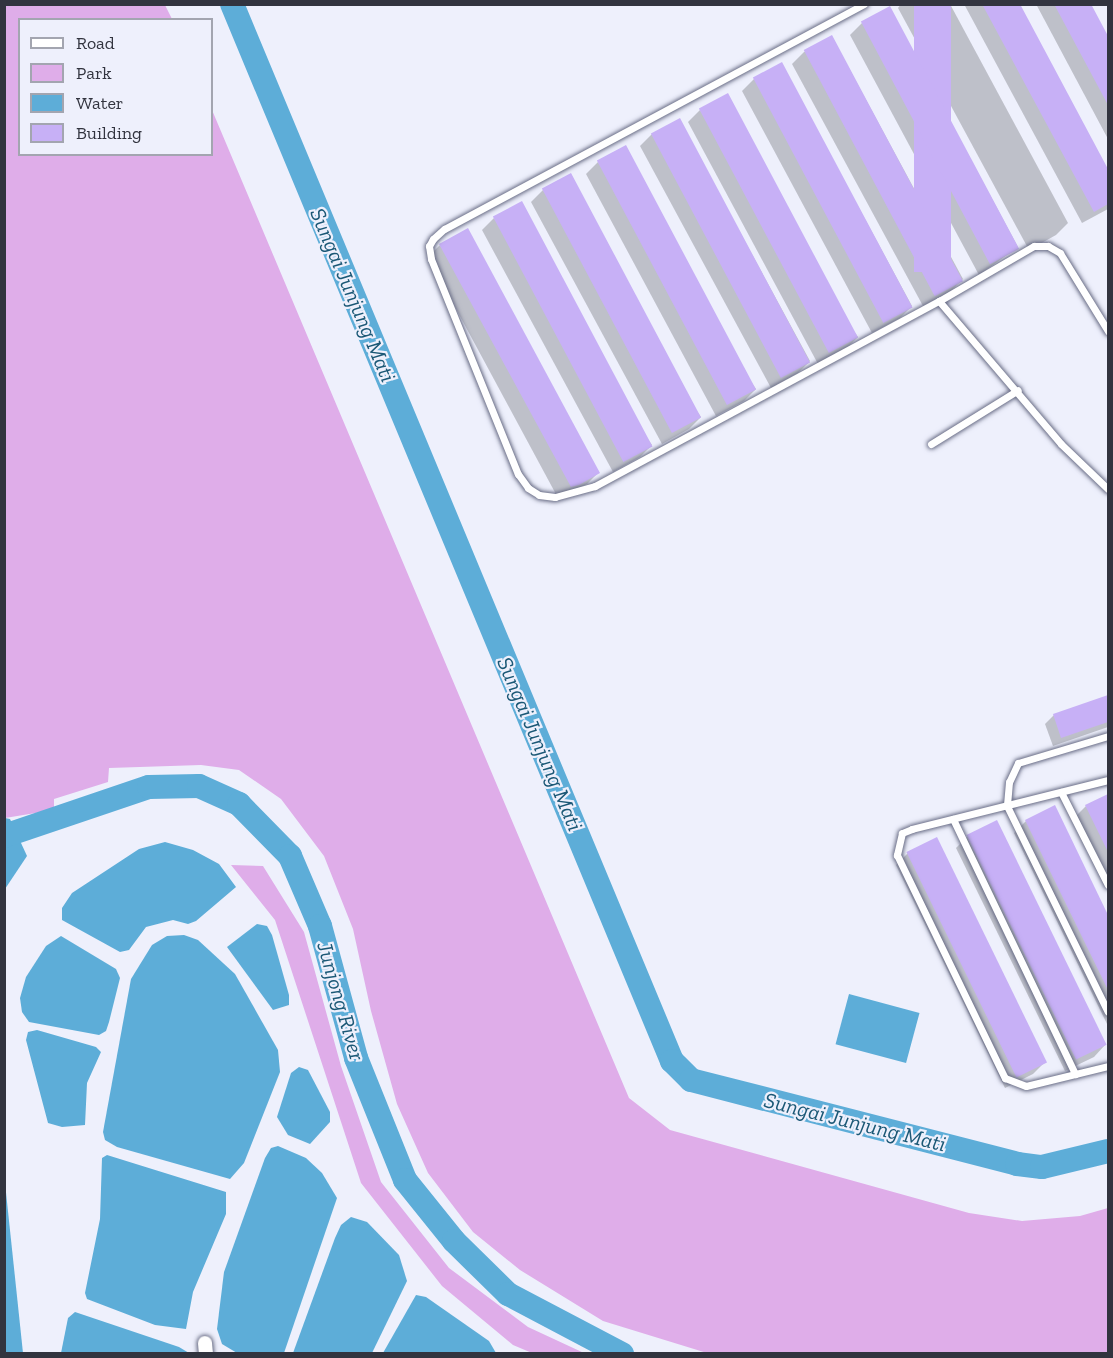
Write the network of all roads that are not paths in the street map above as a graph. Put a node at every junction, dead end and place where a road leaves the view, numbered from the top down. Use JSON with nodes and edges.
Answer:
{"nodes":[{"id":1,"x":864,"y":4,"type":"edge"},
{"id":2,"x":939,"y":301,"type":"junction"},
{"id":3,"x":1108,"y":331,"type":"edge"},
{"id":4,"x":1018,"y":390,"type":"junction"},
{"id":5,"x":932,"y":444,"type":"dead end"},
{"id":6,"x":1108,"y":489,"type":"edge"},
{"id":7,"x":1108,"y":736,"type":"edge"},
{"id":8,"x":1108,"y":780,"type":"edge"},
{"id":9,"x":1060,"y":792,"type":"junction"},
{"id":10,"x":1007,"y":806,"type":"junction"},
{"id":11,"x":953,"y":819,"type":"junction"},
{"id":12,"x":1108,"y":885,"type":"edge"},
{"id":13,"x":1108,"y":1012,"type":"edge"},
{"id":14,"x":1108,"y":1066,"type":"edge"},
{"id":15,"x":1075,"y":1074,"type":"junction"}],
"edges":[{"from":1,"to":2,"type":"lane"},
{"from":2,"to":3,"type":"lane"},
{"from":2,"to":4,"type":"lane"},
{"from":4,"to":5,"type":"lane"},
{"from":4,"to":6,"type":"lane"},
{"from":7,"to":10,"type":"lane"},
{"from":8,"to":9,"type":"lane"},
{"from":9,"to":10,"type":"lane"},
{"from":9,"to":12,"type":"lane"},
{"from":10,"to":11,"type":"lane"},
{"from":10,"to":13,"type":"lane"},
{"from":11,"to":15,"type":"lane"},
{"from":11,"to":15,"type":"lane"},
{"from":14,"to":15,"type":"lane"}]}
